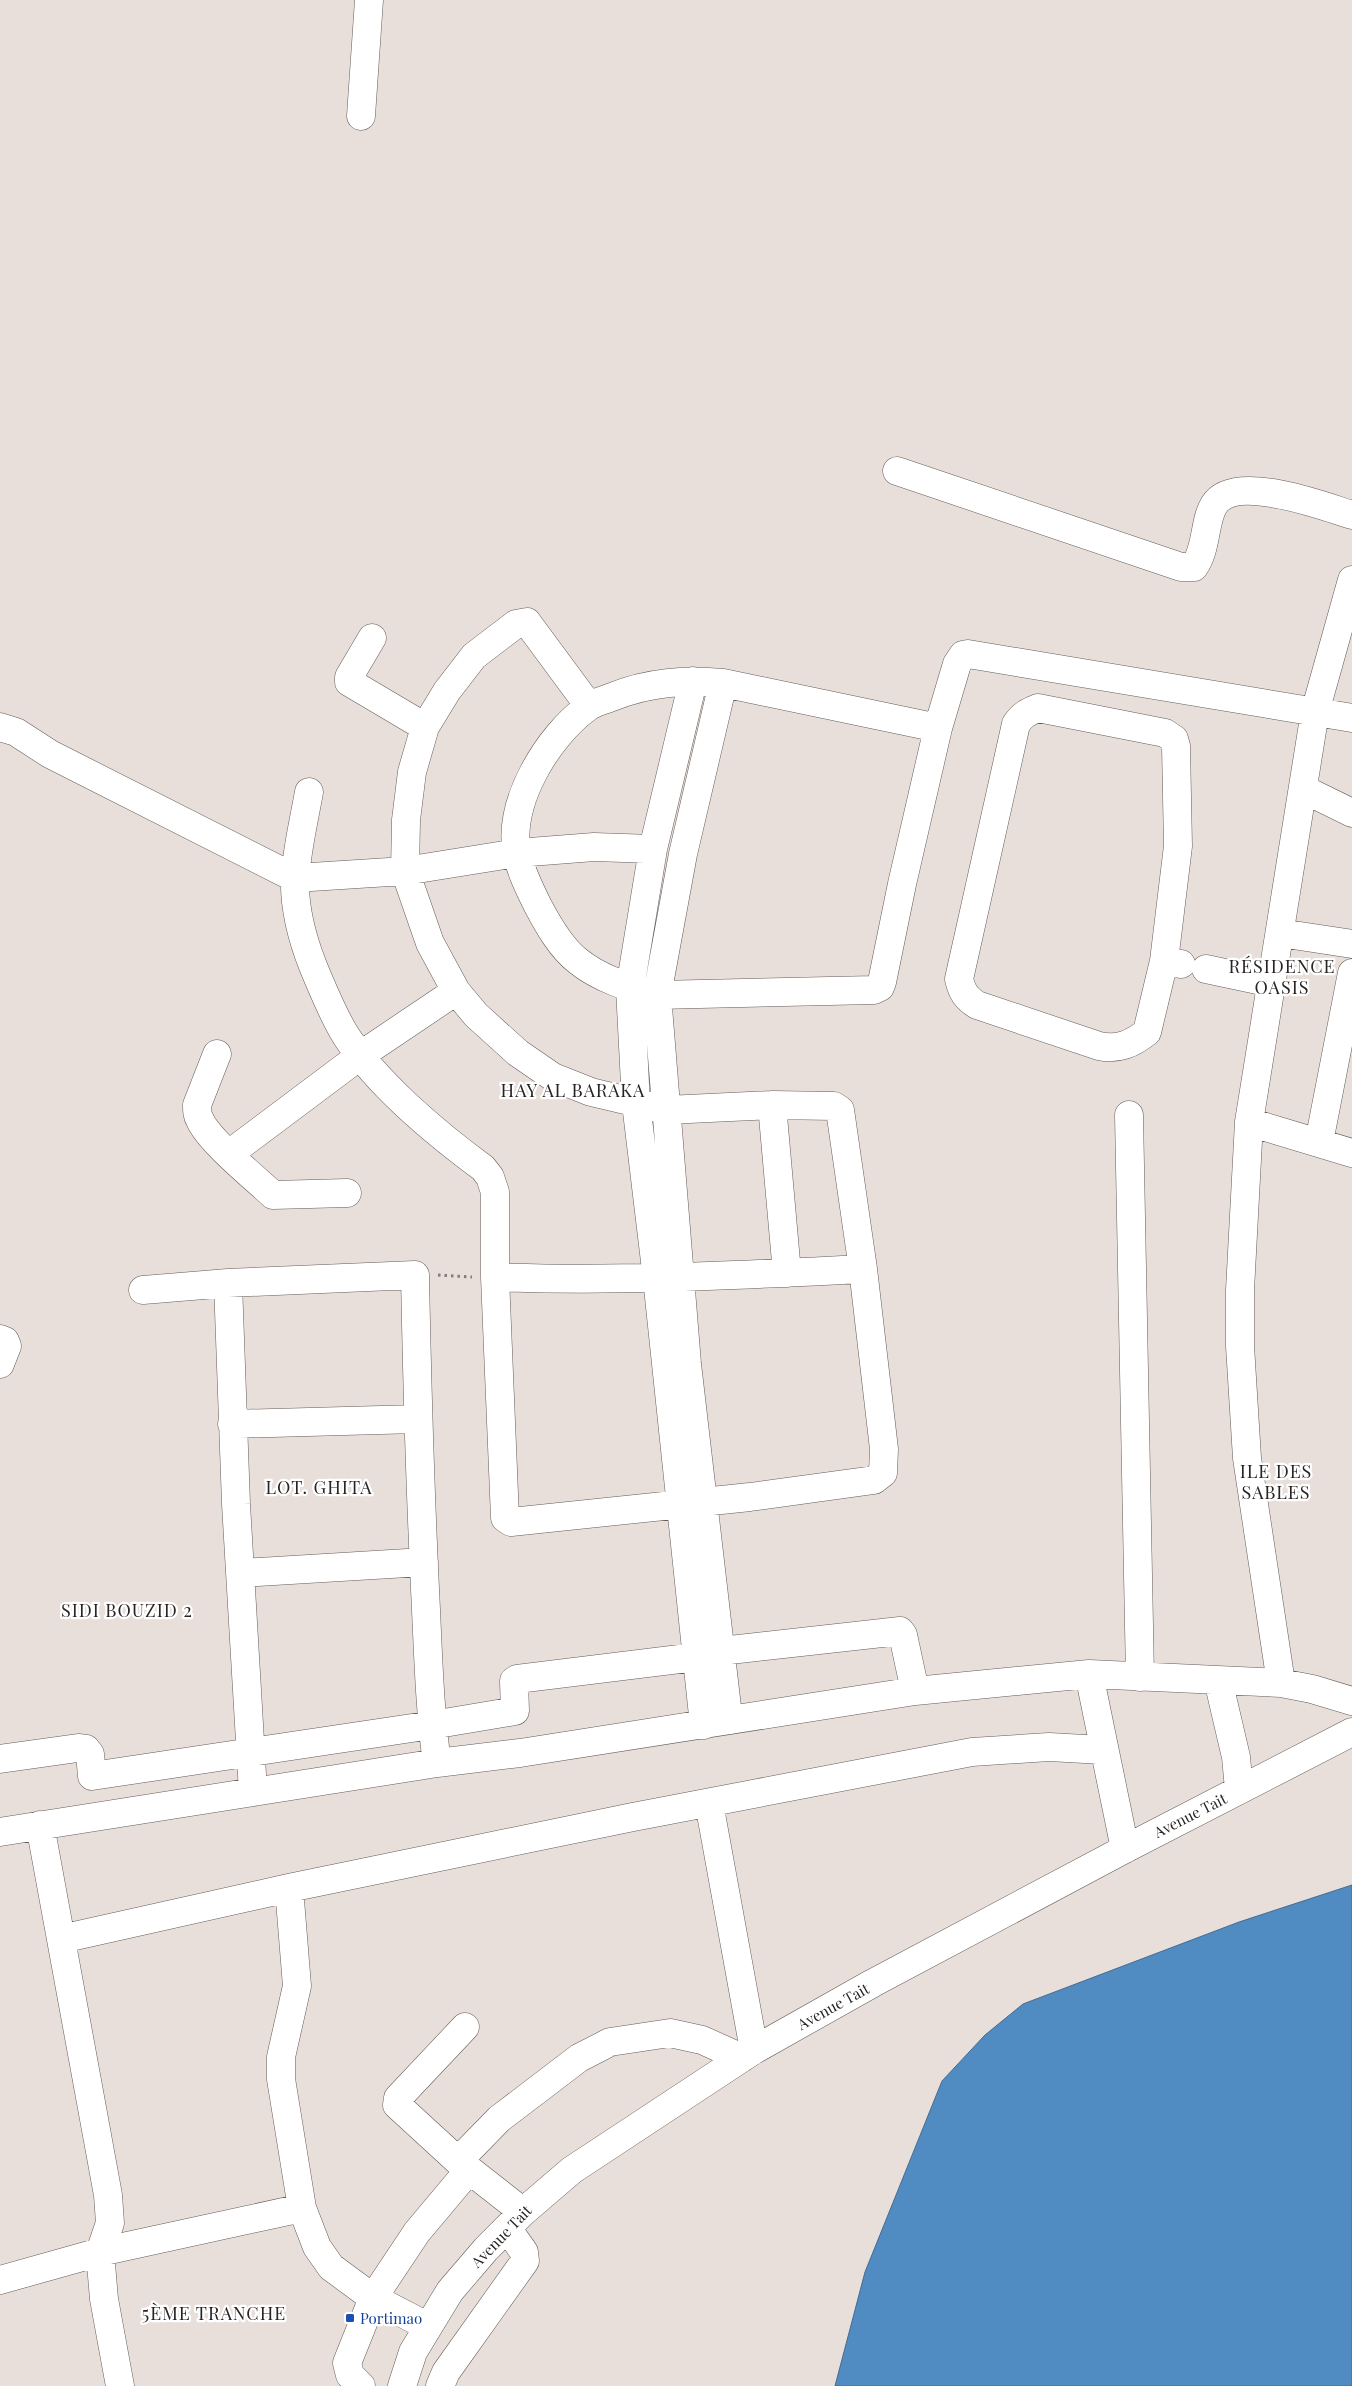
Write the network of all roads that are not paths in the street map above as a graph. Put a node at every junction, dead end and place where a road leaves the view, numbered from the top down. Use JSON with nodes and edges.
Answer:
{"nodes":[{"id":1,"x":369,"y":0,"type":"edge"},
{"id":2,"x":361,"y":116,"type":"dead end"},
{"id":3,"x":897,"y":471,"type":"dead end"},
{"id":4,"x":1352,"y":515,"type":"edge"},
{"id":5,"x":1352,"y":580,"type":"edge"},
{"id":6,"x":372,"y":638,"type":"dead end"},
{"id":7,"x":693,"y":681,"type":"junction"},
{"id":8,"x":723,"y":682,"type":"junction"},
{"id":9,"x":589,"y":706,"type":"junction"},
{"id":10,"x":1315,"y":712,"type":"junction"},
{"id":11,"x":1352,"y":718,"type":"edge"},
{"id":12,"x":0,"y":727,"type":"edge"},
{"id":13,"x":426,"y":727,"type":"junction"},
{"id":14,"x":938,"y":728,"type":"junction"},
{"id":15,"x":1303,"y":788,"type":"junction"},
{"id":16,"x":309,"y":792,"type":"dead end"},
{"id":17,"x":1352,"y":813,"type":"edge"},
{"id":18,"x":653,"y":849,"type":"junction"},
{"id":19,"x":517,"y":853,"type":"junction"},
{"id":20,"x":404,"y":871,"type":"junction"},
{"id":21,"x":295,"y":878,"type":"junction"},
{"id":22,"x":1280,"y":933,"type":"junction"},
{"id":23,"x":1352,"y":944,"type":"edge"},
{"id":24,"x":1184,"y":965,"type":"junction"},
{"id":25,"x":1352,"y":973,"type":"edge"},
{"id":26,"x":1272,"y":983,"type":"junction"},
{"id":27,"x":630,"y":988,"type":"junction"},
{"id":28,"x":456,"y":991,"type":"junction"},
{"id":29,"x":658,"y":995,"type":"junction"},
{"id":30,"x":217,"y":1054,"type":"dead end"},
{"id":31,"x":360,"y":1055,"type":"junction"},
{"id":32,"x":636,"y":1103,"type":"junction"},
{"id":33,"x":772,"y":1105,"type":"junction"},
{"id":34,"x":666,"y":1110,"type":"junction"},
{"id":35,"x":1129,"y":1115,"type":"dead end"},
{"id":36,"x":1250,"y":1122,"type":"junction"},
{"id":37,"x":1319,"y":1142,"type":"junction"},
{"id":38,"x":1352,"y":1153,"type":"edge"},
{"id":39,"x":229,"y":1154,"type":"junction"},
{"id":40,"x":347,"y":1193,"type":"dead end"},
{"id":41,"x":863,"y":1269,"type":"junction"},
{"id":42,"x":787,"y":1273,"type":"junction"},
{"id":43,"x":495,"y":1277,"type":"junction"},
{"id":44,"x":668,"y":1277,"type":"junction"},
{"id":45,"x":228,"y":1283,"type":"junction"},
{"id":46,"x":143,"y":1290,"type":"dead end"},
{"id":47,"x":0,"y":1339,"type":"edge"},
{"id":48,"x":0,"y":1364,"type":"edge"},
{"id":49,"x":417,"y":1419,"type":"junction"},
{"id":50,"x":232,"y":1424,"type":"junction"},
{"id":51,"x":691,"y":1502,"type":"junction"},
{"id":52,"x":424,"y":1562,"type":"junction"},
{"id":53,"x":240,"y":1573,"type":"junction"},
{"id":54,"x":708,"y":1654,"type":"junction"},
{"id":55,"x":1089,"y":1674,"type":"junction"},
{"id":56,"x":1140,"y":1676,"type":"junction"},
{"id":57,"x":1218,"y":1680,"type":"junction"},
{"id":58,"x":1281,"y":1683,"type":"junction"},
{"id":59,"x":915,"y":1691,"type":"junction"},
{"id":60,"x":1352,"y":1701,"type":"edge"},
{"id":61,"x":515,"y":1711,"type":"junction"},
{"id":62,"x":730,"y":1720,"type":"junction"},
{"id":63,"x":432,"y":1725,"type":"junction"},
{"id":64,"x":704,"y":1725,"type":"junction"},
{"id":65,"x":1352,"y":1732,"type":"edge"},
{"id":66,"x":1104,"y":1750,"type":"junction"},
{"id":67,"x":250,"y":1752,"type":"junction"},
{"id":68,"x":520,"y":1753,"type":"junction"},
{"id":69,"x":0,"y":1759,"type":"edge"},
{"id":70,"x":437,"y":1763,"type":"junction"},
{"id":71,"x":92,"y":1776,"type":"junction"},
{"id":72,"x":1239,"y":1789,"type":"junction"},
{"id":73,"x":253,"y":1792,"type":"junction"},
{"id":74,"x":709,"y":1803,"type":"junction"},
{"id":75,"x":96,"y":1816,"type":"junction"},
{"id":76,"x":40,"y":1825,"type":"junction"},
{"id":77,"x":0,"y":1832,"type":"edge"},
{"id":78,"x":1125,"y":1849,"type":"junction"},
{"id":79,"x":289,"y":1888,"type":"junction"},
{"id":80,"x":62,"y":1939,"type":"junction"},
{"id":81,"x":465,"y":2027,"type":"dead end"},
{"id":82,"x":748,"y":2054,"type":"junction"},
{"id":83,"x":464,"y":2166,"type":"junction"},
{"id":84,"x":302,"y":2208,"type":"junction"},
{"id":85,"x":515,"y":2220,"type":"junction"},
{"id":86,"x":100,"y":2252,"type":"junction"},
{"id":87,"x":0,"y":2280,"type":"edge"},
{"id":88,"x":373,"y":2298,"type":"junction"},
{"id":89,"x":427,"y":2326,"type":"junction"},
{"id":90,"x":120,"y":2386,"type":"edge"},
{"id":91,"x":361,"y":2386,"type":"edge"},
{"id":92,"x":402,"y":2386,"type":"edge"},
{"id":93,"x":440,"y":2386,"type":"edge"}],
"edges":[{"from":1,"to":2,"type":"street"},
{"from":3,"to":4,"type":"street"},
{"from":5,"to":10,"type":"street"},
{"from":6,"to":13,"type":"street"},
{"from":7,"to":8,"type":"street"},
{"from":7,"to":9,"type":"street"},
{"from":7,"to":18,"type":"street"},
{"from":8,"to":14,"type":"street"},
{"from":8,"to":29,"type":"street"},
{"from":9,"to":13,"type":"street"},
{"from":9,"to":19,"type":"street"},
{"from":10,"to":11,"type":"street"},
{"from":10,"to":14,"type":"street"},
{"from":10,"to":15,"type":"street"},
{"from":12,"to":21,"type":"street"},
{"from":13,"to":20,"type":"street"},
{"from":14,"to":29,"type":"street"},
{"from":15,"to":17,"type":"street"},
{"from":15,"to":22,"type":"street"},
{"from":16,"to":21,"type":"street"},
{"from":18,"to":19,"type":"street"},
{"from":18,"to":27,"type":"street"},
{"from":19,"to":20,"type":"street"},
{"from":19,"to":27,"type":"street"},
{"from":20,"to":21,"type":"street"},
{"from":20,"to":28,"type":"street"},
{"from":21,"to":31,"type":"street"},
{"from":22,"to":23,"type":"street"},
{"from":22,"to":26,"type":"street"},
{"from":24,"to":24,"type":"street"},
{"from":24,"to":26,"type":"street"},
{"from":25,"to":37,"type":"street"},
{"from":26,"to":36,"type":"street"},
{"from":27,"to":29,"type":"street"},
{"from":27,"to":32,"type":"street"},
{"from":28,"to":31,"type":"street"},
{"from":28,"to":32,"type":"street"},
{"from":29,"to":34,"type":"street"},
{"from":30,"to":39,"type":"street"},
{"from":31,"to":39,"type":"street"},
{"from":31,"to":43,"type":"street"},
{"from":32,"to":34,"type":"street"},
{"from":32,"to":44,"type":"street"},
{"from":33,"to":34,"type":"street"},
{"from":33,"to":41,"type":"street"},
{"from":33,"to":42,"type":"street"},
{"from":34,"to":44,"type":"street"},
{"from":35,"to":56,"type":"street"},
{"from":36,"to":37,"type":"street"},
{"from":36,"to":58,"type":"street"},
{"from":37,"to":38,"type":"street"},
{"from":39,"to":40,"type":"street"},
{"from":41,"to":42,"type":"street"},
{"from":41,"to":51,"type":"street"},
{"from":42,"to":44,"type":"street"},
{"from":43,"to":44,"type":"street"},
{"from":43,"to":51,"type":"street"},
{"from":44,"to":51,"type":"street"},
{"from":45,"to":46,"type":"street"},
{"from":45,"to":49,"type":"street"},
{"from":45,"to":50,"type":"street"},
{"from":47,"to":48,"type":"street"},
{"from":49,"to":50,"type":"street"},
{"from":49,"to":52,"type":"street"},
{"from":50,"to":53,"type":"street"},
{"from":51,"to":54,"type":"street"},
{"from":52,"to":53,"type":"street"},
{"from":52,"to":63,"type":"street"},
{"from":53,"to":67,"type":"street"},
{"from":54,"to":59,"type":"street"},
{"from":54,"to":61,"type":"street"},
{"from":54,"to":62,"type":"street"},
{"from":54,"to":64,"type":"street"},
{"from":55,"to":56,"type":"street"},
{"from":55,"to":59,"type":"street"},
{"from":55,"to":66,"type":"street"},
{"from":56,"to":57,"type":"street"},
{"from":57,"to":58,"type":"street"},
{"from":57,"to":72,"type":"street"},
{"from":58,"to":60,"type":"street"},
{"from":59,"to":62,"type":"street"},
{"from":61,"to":63,"type":"street"},
{"from":61,"to":68,"type":"street"},
{"from":62,"to":64,"type":"street"},
{"from":63,"to":67,"type":"street"},
{"from":63,"to":70,"type":"street"},
{"from":64,"to":68,"type":"street"},
{"from":65,"to":72,"type":"street","name":"Avenue Tait"},
{"from":66,"to":74,"type":"street"},
{"from":66,"to":78,"type":"street"},
{"from":67,"to":71,"type":"street"},
{"from":67,"to":73,"type":"street"},
{"from":68,"to":70,"type":"street"},
{"from":69,"to":71,"type":"street"},
{"from":70,"to":73,"type":"street"},
{"from":71,"to":75,"type":"street"},
{"from":72,"to":78,"type":"street","name":"Avenue Tait"},
{"from":73,"to":75,"type":"street"},
{"from":74,"to":79,"type":"street"},
{"from":74,"to":82,"type":"street"},
{"from":75,"to":76,"type":"street"},
{"from":76,"to":77,"type":"street"},
{"from":76,"to":80,"type":"street"},
{"from":78,"to":82,"type":"street","name":"Avenue Tait"},
{"from":79,"to":80,"type":"street"},
{"from":79,"to":84,"type":"street"},
{"from":80,"to":86,"type":"street"},
{"from":81,"to":83,"type":"street"},
{"from":82,"to":83,"type":"street"},
{"from":82,"to":85,"type":"street","name":"Avenue Tait"},
{"from":83,"to":85,"type":"street"},
{"from":83,"to":88,"type":"street"},
{"from":84,"to":86,"type":"street"},
{"from":84,"to":88,"type":"street"},
{"from":85,"to":89,"type":"street","name":"Avenue Tait"},
{"from":85,"to":93,"type":"street"},
{"from":86,"to":87,"type":"street"},
{"from":86,"to":90,"type":"street"},
{"from":88,"to":89,"type":"street"},
{"from":88,"to":91,"type":"street"},
{"from":89,"to":92,"type":"street","name":"Avenue Tait"}]}
